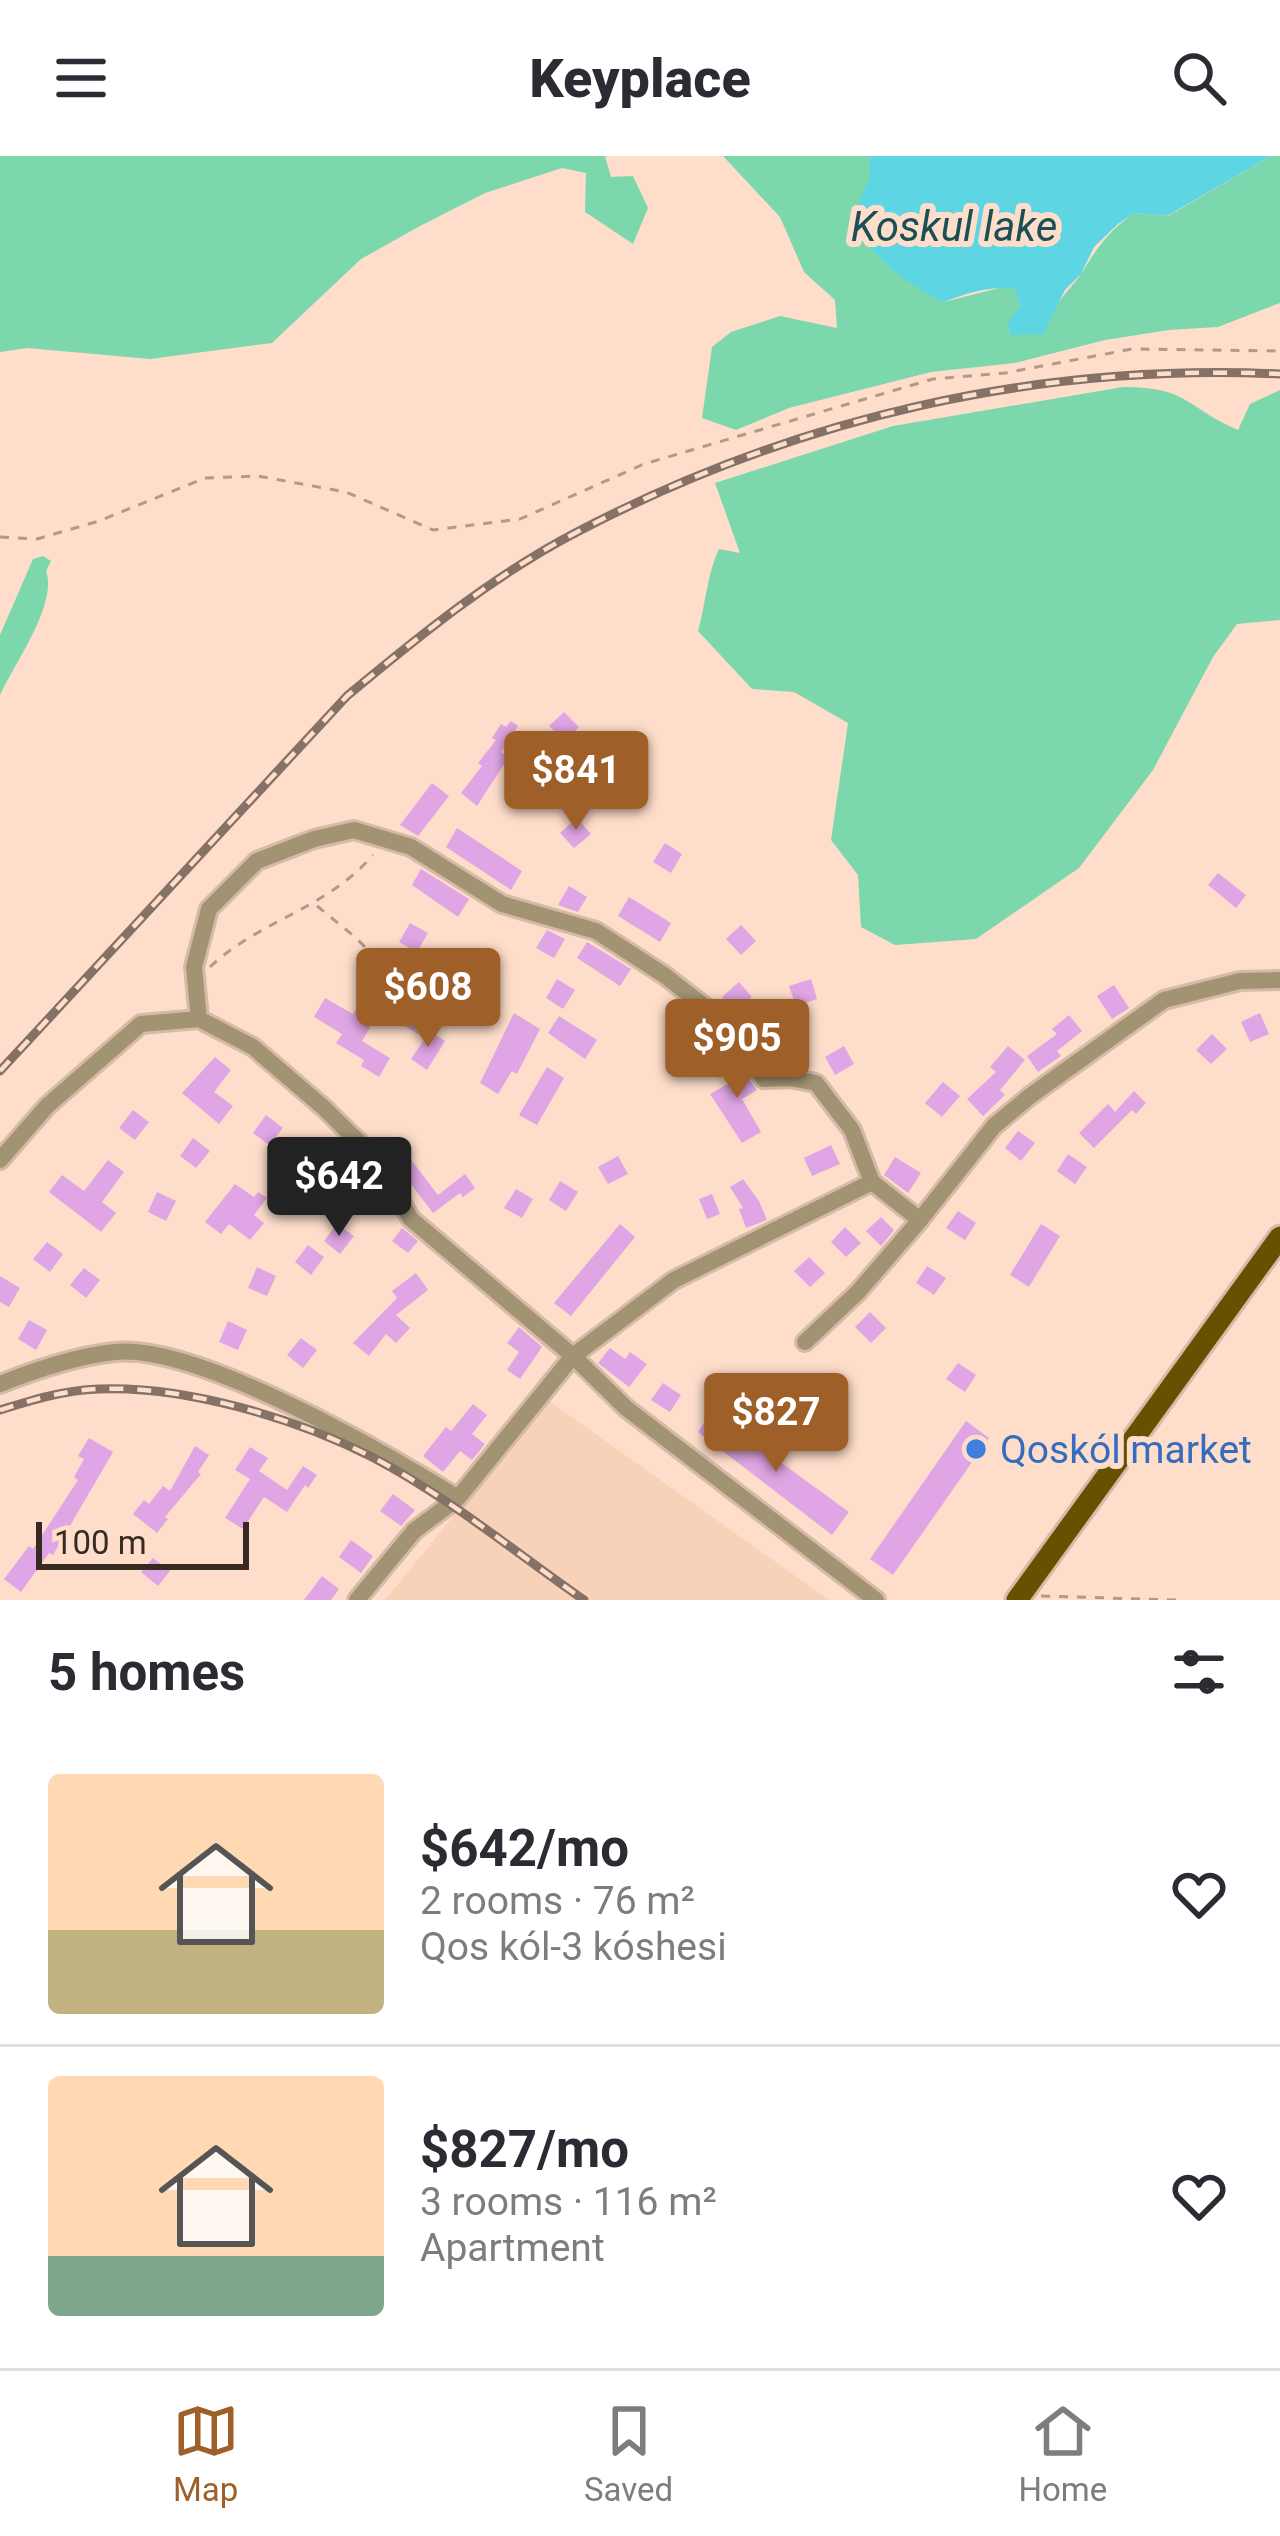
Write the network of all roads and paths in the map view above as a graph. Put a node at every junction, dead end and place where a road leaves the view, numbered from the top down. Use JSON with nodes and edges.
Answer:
{"nodes":[{"id":1,"x":1280,"y":351,"type":"edge"},
{"id":2,"x":0,"y":537,"type":"edge"},
{"id":3,"x":386,"y":839,"type":"junction"},
{"id":4,"x":315,"y":905,"type":"junction"},
{"id":5,"x":1280,"y":980,"type":"edge"},
{"id":6,"x":196,"y":981,"type":"junction"},
{"id":7,"x":415,"y":997,"type":"dead end"},
{"id":8,"x":199,"y":1019,"type":"junction"},
{"id":9,"x":0,"y":1160,"type":"edge"},
{"id":10,"x":872,"y":1182,"type":"junction"},
{"id":11,"x":920,"y":1220,"type":"junction"},
{"id":12,"x":1280,"y":1237,"type":"edge"},
{"id":13,"x":806,"y":1342,"type":"dead end"},
{"id":14,"x":573,"y":1356,"type":"junction"},
{"id":15,"x":0,"y":1384,"type":"edge"},
{"id":16,"x":458,"y":1498,"type":"junction"},
{"id":17,"x":1019,"y":1598,"type":"edge"},
{"id":18,"x":357,"y":1600,"type":"edge"},
{"id":19,"x":876,"y":1600,"type":"edge"},
{"id":20,"x":1175,"y":1600,"type":"edge"}],
"edges":[{"from":1,"to":2,"type":"path"},
{"from":3,"to":4,"type":"path"},
{"from":3,"to":6,"type":"street"},
{"from":3,"to":10,"type":"street"},
{"from":4,"to":6,"type":"path"},
{"from":4,"to":7,"type":"path"},
{"from":5,"to":11,"type":"street"},
{"from":6,"to":8,"type":"street"},
{"from":8,"to":9,"type":"street"},
{"from":8,"to":14,"type":"street"},
{"from":10,"to":11,"type":"street"},
{"from":10,"to":14,"type":"street"},
{"from":11,"to":13,"type":"street"},
{"from":12,"to":17,"type":"main road"},
{"from":14,"to":16,"type":"street"},
{"from":14,"to":19,"type":"street"},
{"from":15,"to":16,"type":"street"},
{"from":16,"to":18,"type":"street"},
{"from":17,"to":20,"type":"path"}]}
